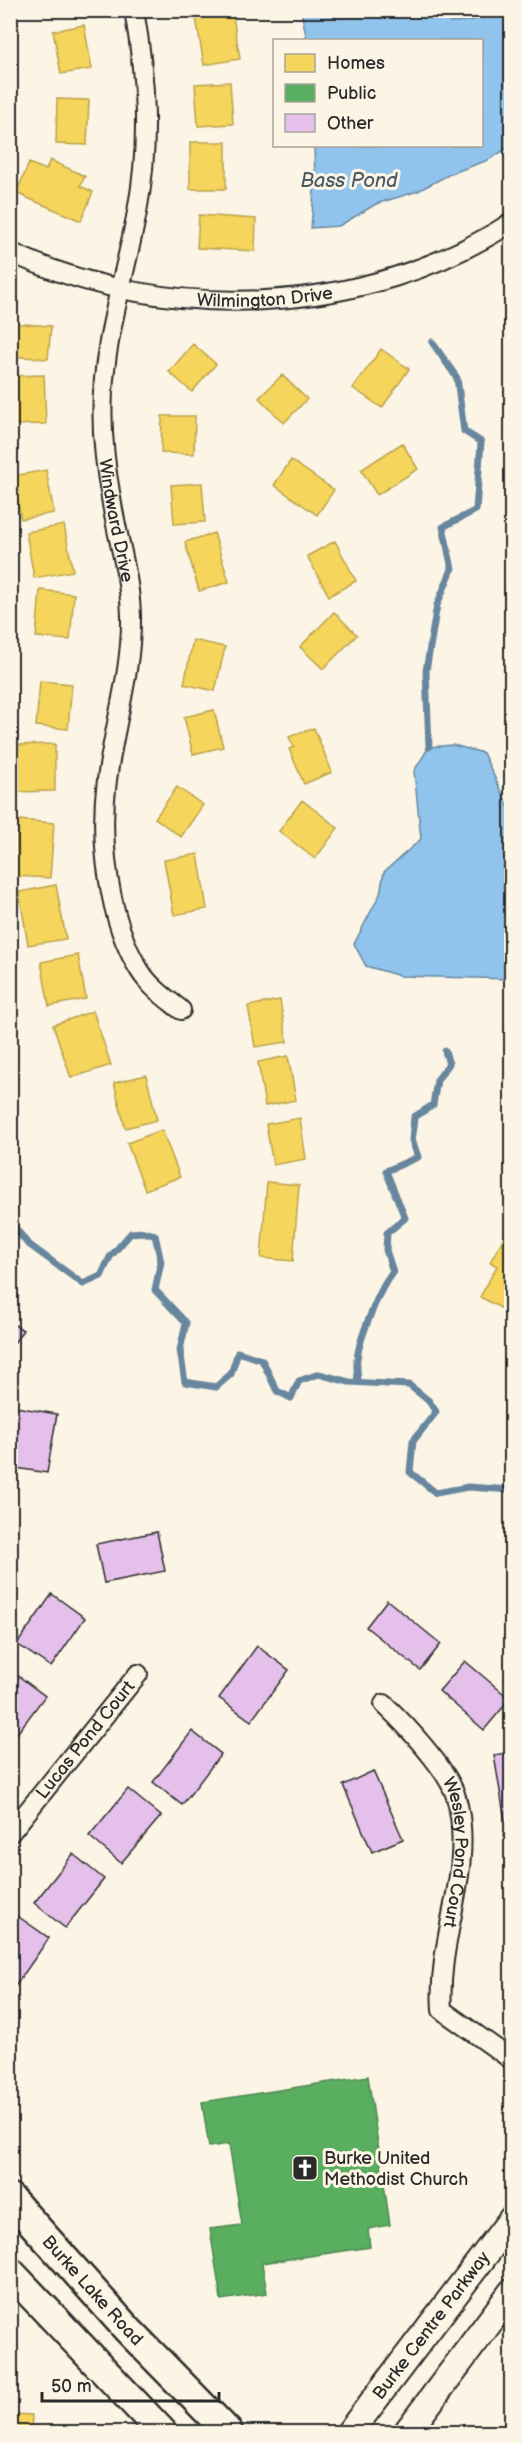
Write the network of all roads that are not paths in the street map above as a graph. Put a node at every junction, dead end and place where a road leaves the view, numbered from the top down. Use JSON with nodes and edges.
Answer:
{"nodes":[{"id":1,"x":134,"y":10,"type":"edge"},
{"id":2,"x":512,"y":222,"type":"edge"},
{"id":3,"x":10,"y":252,"type":"edge"},
{"id":4,"x":121,"y":287,"type":"junction"},
{"id":5,"x":181,"y":1010,"type":"dead end"},
{"id":6,"x":138,"y":1674,"type":"dead end"},
{"id":7,"x":384,"y":1704,"type":"dead end"},
{"id":8,"x":10,"y":1833,"type":"edge"},
{"id":9,"x":512,"y":2060,"type":"edge"},
{"id":10,"x":10,"y":2198,"type":"edge"},
{"id":11,"x":512,"y":2219,"type":"edge"},
{"id":12,"x":10,"y":2272,"type":"edge"},
{"id":13,"x":512,"y":2292,"type":"edge"},
{"id":14,"x":162,"y":2433,"type":"edge"},
{"id":15,"x":228,"y":2433,"type":"edge"},
{"id":16,"x":350,"y":2433,"type":"edge"},
{"id":17,"x":407,"y":2433,"type":"edge"}],
"edges":[{"from":1,"to":4,"type":"street","name":"Windward Drive"},
{"from":2,"to":4,"type":"street","name":"Wilmington Drive"},
{"from":3,"to":4,"type":"street","name":"Wilmington Drive"},
{"from":4,"to":5,"type":"street","name":"Windward Drive"},
{"from":6,"to":8,"type":"street","name":"Lucas Pond Court"},
{"from":7,"to":9,"type":"street","name":"Wesley Pond Court"},
{"from":10,"to":15,"type":"main road","name":"Burke Lake Road"},
{"from":11,"to":16,"type":"main road","name":"Burke Centre Parkway"},
{"from":12,"to":14,"type":"main road"},
{"from":13,"to":17,"type":"main road"}]}
